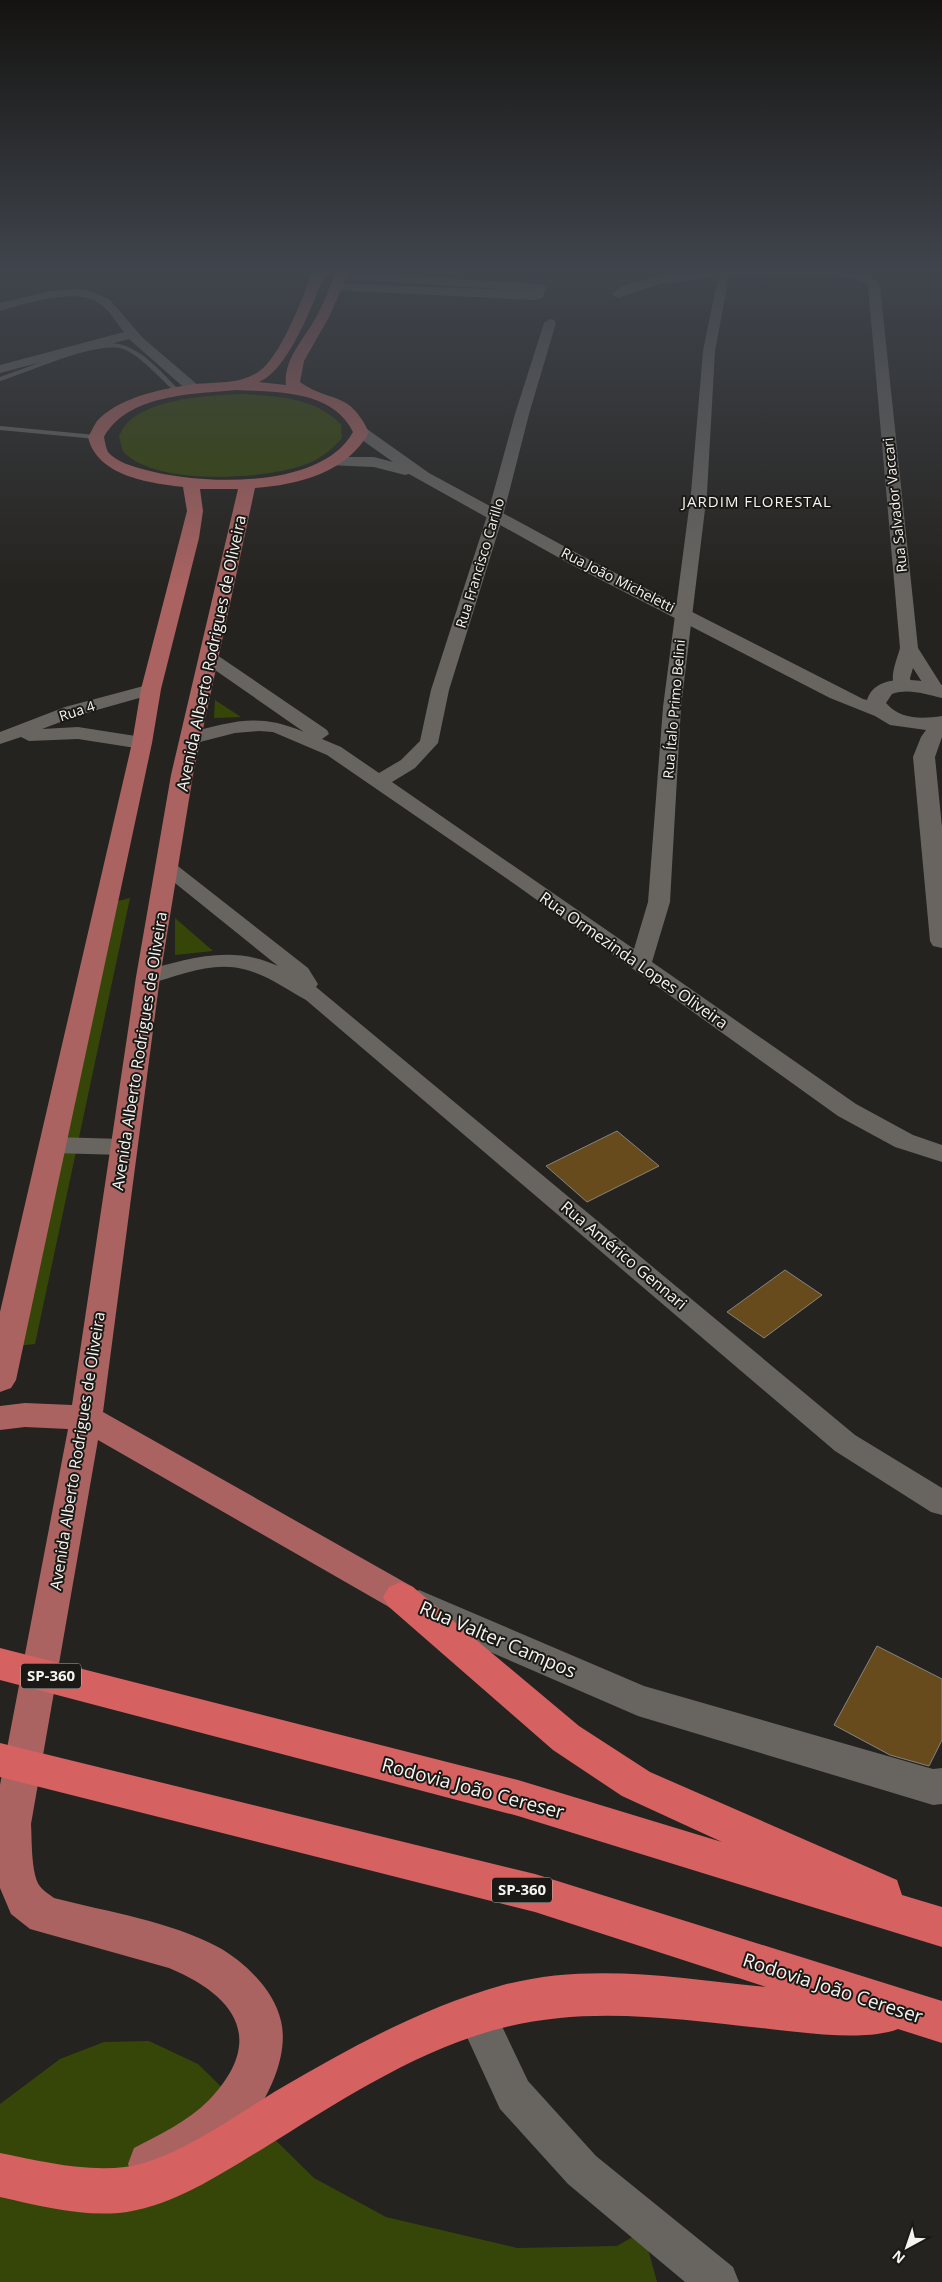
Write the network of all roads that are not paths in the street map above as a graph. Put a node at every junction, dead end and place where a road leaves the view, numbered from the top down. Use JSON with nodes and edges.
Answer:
{"nodes":[{"id":1,"x":159,"y":375,"type":"edge"},
{"id":2,"x":179,"y":375,"type":"edge"},
{"id":3,"x":261,"y":375,"type":"edge"},
{"id":4,"x":291,"y":375,"type":"edge"},
{"id":5,"x":534,"y":375,"type":"edge"},
{"id":6,"x":707,"y":375,"type":"edge"},
{"id":7,"x":884,"y":375,"type":"edge"},
{"id":8,"x":237,"y":386,"type":"junction"},
{"id":9,"x":194,"y":389,"type":"junction"},
{"id":10,"x":178,"y":392,"type":"junction"},
{"id":11,"x":304,"y":392,"type":"junction"},
{"id":12,"x":0,"y":428,"type":"edge"},
{"id":13,"x":361,"y":432,"type":"junction"},
{"id":14,"x":96,"y":437,"type":"junction"},
{"id":15,"x":333,"y":462,"type":"junction"},
{"id":16,"x":423,"y":476,"type":"junction"},
{"id":17,"x":191,"y":483,"type":"junction"},
{"id":18,"x":248,"y":483,"type":"junction"},
{"id":19,"x":495,"y":516,"type":"junction"},
{"id":20,"x":683,"y":613,"type":"junction"},
{"id":21,"x":909,"y":648,"type":"junction"},
{"id":22,"x":208,"y":657,"type":"junction"},
{"id":23,"x":814,"y":681,"type":"junction"},
{"id":24,"x":896,"y":687,"type":"junction"},
{"id":25,"x":151,"y":689,"type":"junction"},
{"id":26,"x":939,"y":690,"type":"edge"},
{"id":27,"x":889,"y":715,"type":"junction"},
{"id":28,"x":942,"y":723,"type":"edge"},
{"id":29,"x":2,"y":737,"type":"edge"},
{"id":30,"x":192,"y":738,"type":"junction"},
{"id":31,"x":142,"y":743,"type":"junction"},
{"id":32,"x":334,"y":752,"type":"junction"},
{"id":33,"x":924,"y":757,"type":"junction"},
{"id":34,"x":380,"y":781,"type":"junction"},
{"id":35,"x":168,"y":867,"type":"junction"},
{"id":36,"x":942,"y":941,"type":"edge"},
{"id":37,"x":640,"y":964,"type":"junction"},
{"id":38,"x":148,"y":977,"type":"junction"},
{"id":39,"x":314,"y":995,"type":"junction"},
{"id":40,"x":52,"y":1145,"type":"junction"},
{"id":41,"x":123,"y":1147,"type":"junction"},
{"id":42,"x":942,"y":1154,"type":"edge"},
{"id":43,"x":0,"y":1380,"type":"edge"},
{"id":44,"x":0,"y":1418,"type":"edge"},
{"id":45,"x":86,"y":1418,"type":"junction"},
{"id":46,"x":942,"y":1503,"type":"edge"},
{"id":47,"x":401,"y":1597,"type":"junction"},
{"id":48,"x":0,"y":1664,"type":"edge"},
{"id":49,"x":0,"y":1760,"type":"edge"},
{"id":50,"x":942,"y":1786,"type":"edge"},
{"id":51,"x":942,"y":1920,"type":"edge"},
{"id":52,"x":942,"y":1927,"type":"edge"},
{"id":53,"x":475,"y":2013,"type":"junction"},
{"id":54,"x":926,"y":2017,"type":"edge"},
{"id":55,"x":0,"y":2175,"type":"edge"},
{"id":56,"x":97,"y":2190,"type":"junction"},
{"id":57,"x":718,"y":2282,"type":"edge"}],
"edges":[{"from":1,"to":10,"type":"lane"},
{"from":2,"to":9,"type":"street"},
{"from":3,"to":8,"type":"main road"},
{"from":4,"to":11,"type":"main road"},
{"from":5,"to":19,"type":"street","name":"Rua Francisco Carillo"},
{"from":6,"to":20,"type":"street","name":"Rua Ítalo Primo Belini"},
{"from":7,"to":21,"type":"street","name":"Rua Salvador Vaccari"},
{"from":8,"to":9,"type":"main road"},
{"from":8,"to":11,"type":"main road"},
{"from":9,"to":10,"type":"main road"},
{"from":10,"to":14,"type":"main road"},
{"from":11,"to":13,"type":"main road"},
{"from":12,"to":14,"type":"lane"},
{"from":13,"to":15,"type":"main road"},
{"from":13,"to":16,"type":"street","name":"Rua João Micheletti"},
{"from":14,"to":17,"type":"main road"},
{"from":15,"to":16,"type":"street","name":"Rua João Micheletti"},
{"from":15,"to":18,"type":"main road"},
{"from":16,"to":19,"type":"street","name":"Rua João Micheletti"},
{"from":17,"to":18,"type":"main road"},
{"from":17,"to":25,"type":"main road"},
{"from":18,"to":22,"type":"main road","name":"Avenida Alberto Rodrigues de Oliveira"},
{"from":19,"to":20,"type":"street","name":"Rua João Micheletti"},
{"from":19,"to":34,"type":"street","name":"Rua Francisco Carillo"},
{"from":20,"to":23,"type":"street","name":"Rua João Micheletti"},
{"from":20,"to":37,"type":"street","name":"Rua Ítalo Primo Belini"},
{"from":21,"to":24,"type":"street","name":"Rua Salvador Vaccari"},
{"from":21,"to":26,"type":"street","name":"Rua Salvador Vaccari"},
{"from":22,"to":30,"type":"main road","name":"Avenida Alberto Rodrigues de Oliveira"},
{"from":22,"to":32,"type":"street","name":"Rua Ormezinda Lopes Oliveira"},
{"from":23,"to":24,"type":"street","name":"Rua João Micheletti"},
{"from":23,"to":27,"type":"street","name":"Rua João Micheletti"},
{"from":24,"to":26,"type":"street","name":"Rua João Micheletti"},
{"from":24,"to":27,"type":"street"},
{"from":25,"to":29,"type":"street","name":"Rua 4"},
{"from":25,"to":31,"type":"main road"},
{"from":27,"to":28,"type":"street","name":"Rua João Micheletti"},
{"from":27,"to":33,"type":"street"},
{"from":28,"to":33,"type":"street"},
{"from":29,"to":31,"type":"street","name":"Rua 4"},
{"from":30,"to":32,"type":"street","name":"Rua Ormezinda Lopes Oliveira"},
{"from":30,"to":35,"type":"main road","name":"Avenida Alberto Rodrigues de Oliveira"},
{"from":31,"to":40,"type":"main road"},
{"from":32,"to":34,"type":"street","name":"Rua Ormezinda Lopes Oliveira"},
{"from":33,"to":36,"type":"street"},
{"from":34,"to":37,"type":"street","name":"Rua Ormezinda Lopes Oliveira"},
{"from":35,"to":38,"type":"main road","name":"Avenida Alberto Rodrigues de Oliveira"},
{"from":35,"to":39,"type":"street","name":"Rua Américo Gennari"},
{"from":37,"to":42,"type":"street","name":"Rua Ormezinda Lopes Oliveira"},
{"from":38,"to":39,"type":"street","name":"Rua Américo Gennari"},
{"from":38,"to":41,"type":"main road","name":"Avenida Alberto Rodrigues de Oliveira"},
{"from":39,"to":46,"type":"street","name":"Rua Américo Gennari"},
{"from":40,"to":41,"type":"street"},
{"from":40,"to":43,"type":"main road"},
{"from":41,"to":45,"type":"main road","name":"Avenida Alberto Rodrigues de Oliveira"},
{"from":44,"to":45,"type":"main road"},
{"from":45,"to":47,"type":"main road","name":"Rua Valter Campos"},
{"from":45,"to":56,"type":"main road","name":"Avenida Alberto Rodrigues de Oliveira"},
{"from":47,"to":50,"type":"street","name":"Rua Valter Campos"},
{"from":47,"to":51,"type":"highway"},
{"from":48,"to":52,"type":"highway","name":"Rodovia João Cereser","number":"SP-360"},
{"from":49,"to":54,"type":"highway","name":"Rodovia João Cereser","number":"SP-360"},
{"from":53,"to":54,"type":"highway"},
{"from":53,"to":56,"type":"highway"},
{"from":53,"to":57,"type":"street"},
{"from":55,"to":56,"type":"highway"}]}
